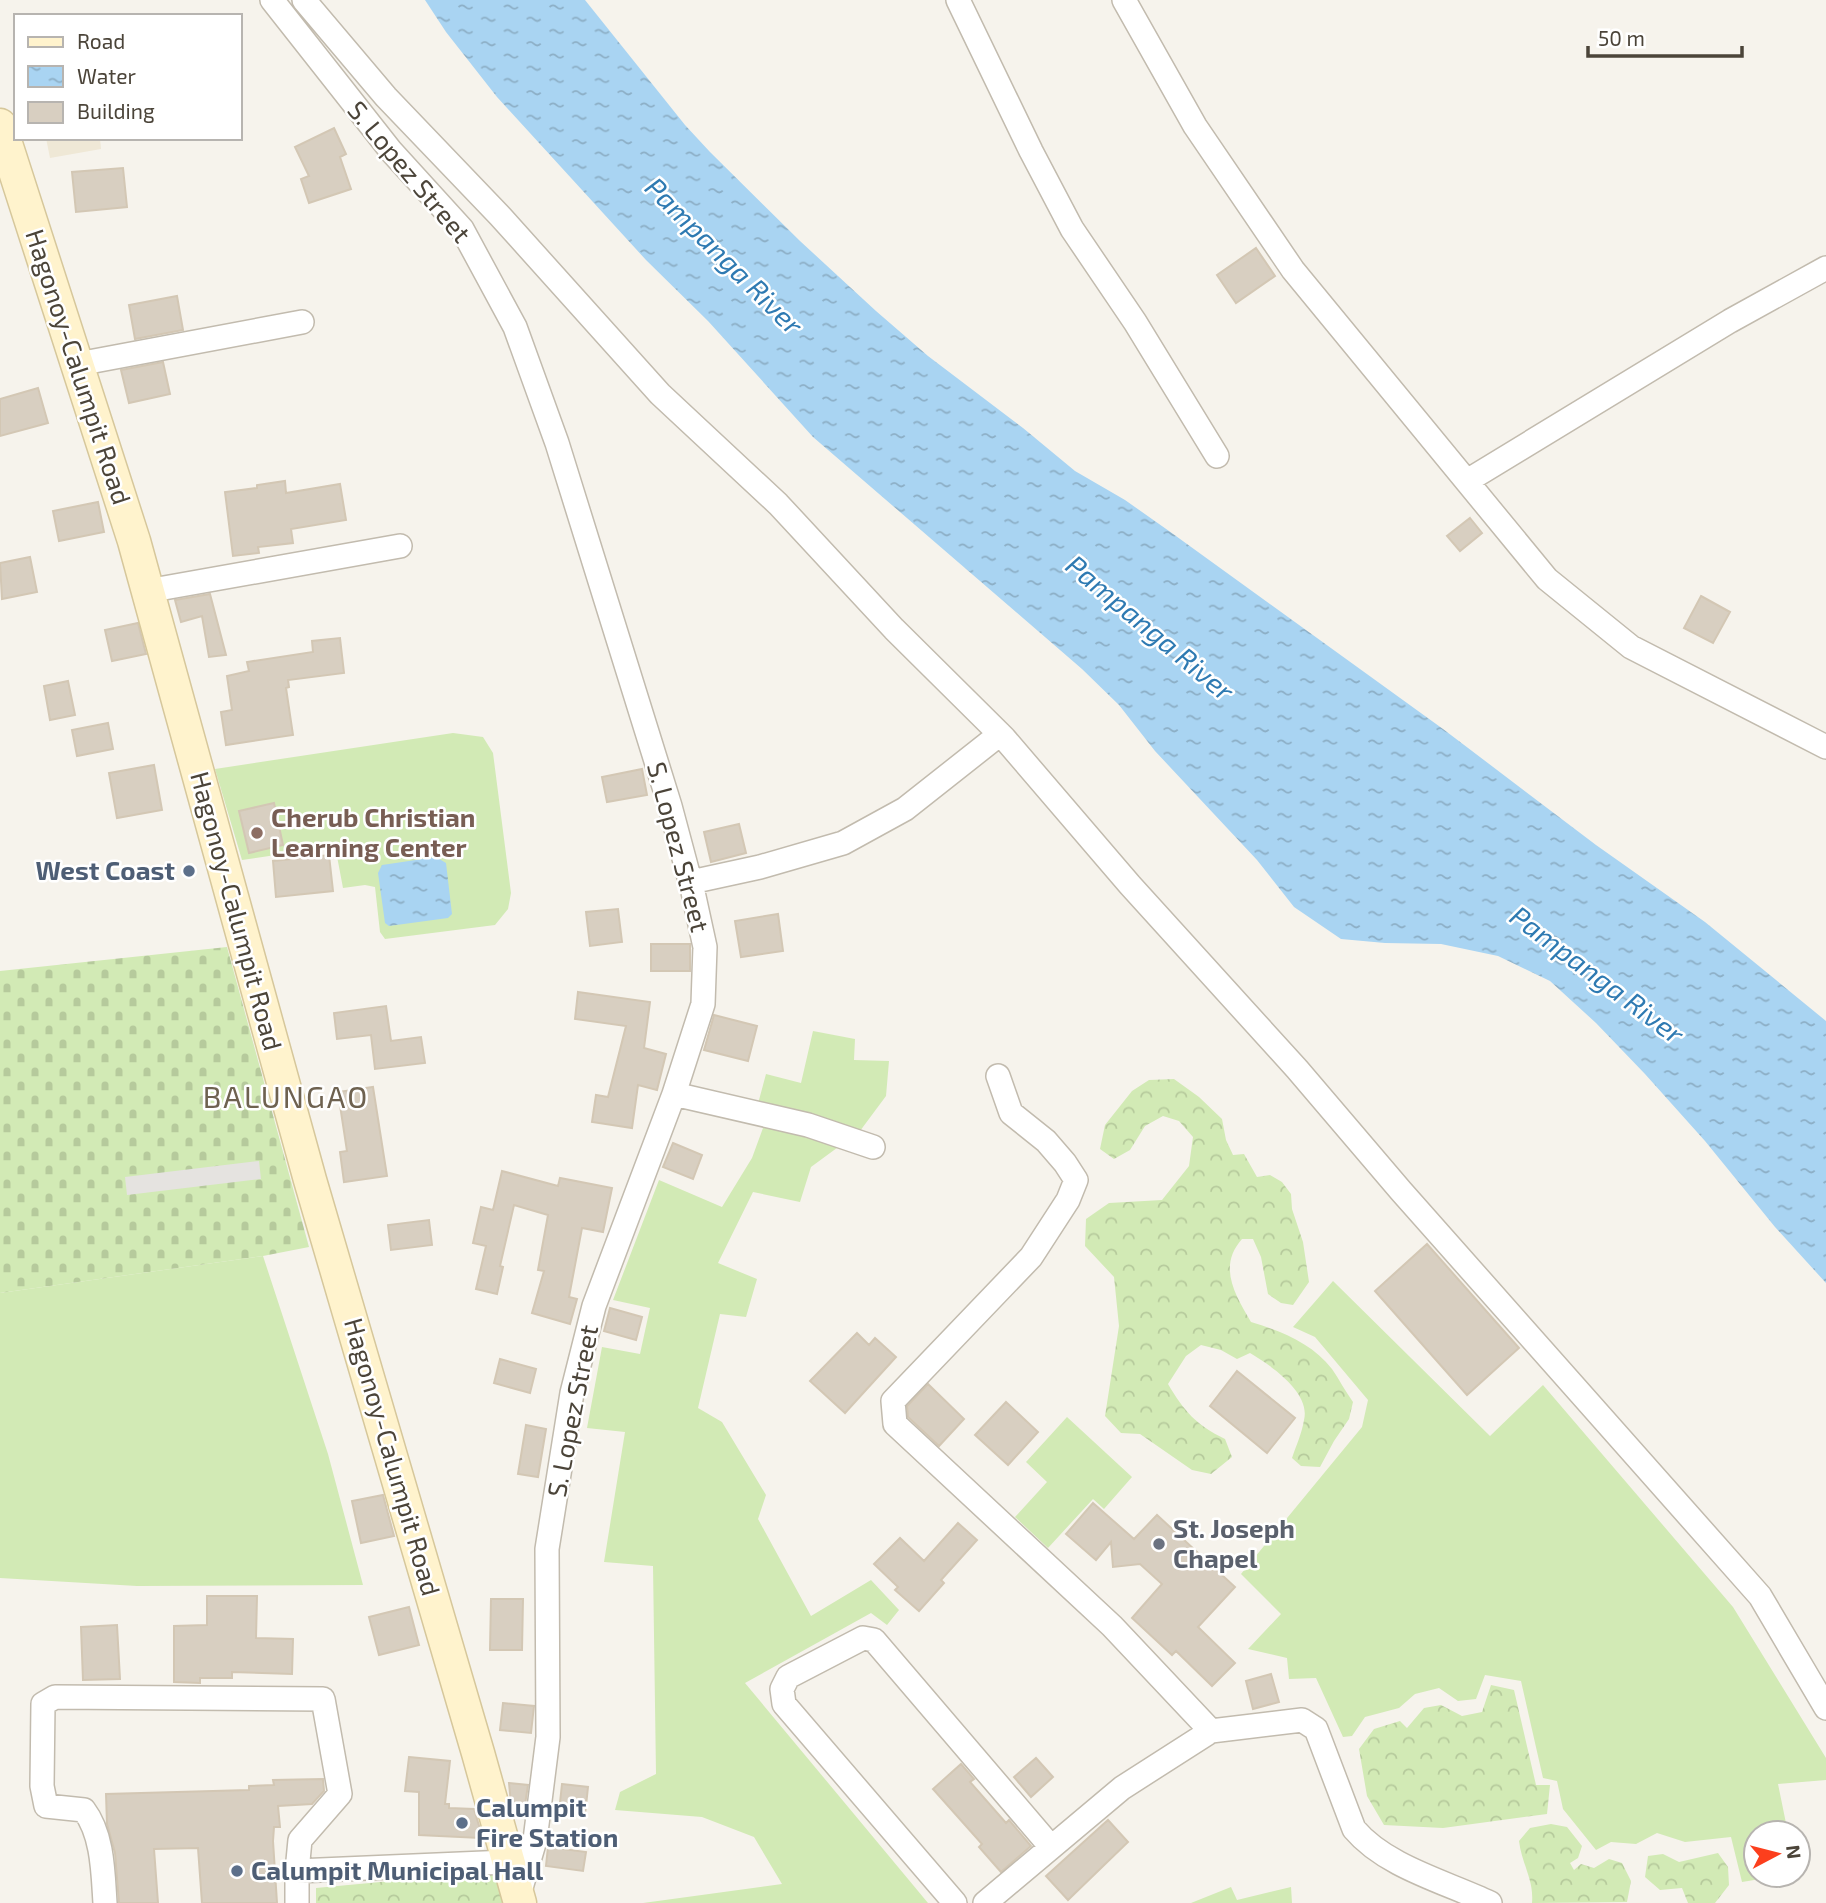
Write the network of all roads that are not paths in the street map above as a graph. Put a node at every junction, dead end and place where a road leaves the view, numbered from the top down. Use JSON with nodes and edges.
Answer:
{"nodes":[{"id":1,"x":272,"y":0,"type":"edge"},
{"id":2,"x":304,"y":0,"type":"edge"},
{"id":3,"x":958,"y":0,"type":"edge"},
{"id":4,"x":1124,"y":0,"type":"edge"},
{"id":5,"x":0,"y":125,"type":"edge"},
{"id":6,"x":1826,"y":268,"type":"edge"},
{"id":7,"x":302,"y":322,"type":"dead end"},
{"id":8,"x":78,"y":365,"type":"junction"},
{"id":9,"x":1217,"y":456,"type":"dead end"},
{"id":10,"x":1467,"y":481,"type":"junction"},
{"id":11,"x":400,"y":546,"type":"dead end"},
{"id":12,"x":147,"y":591,"type":"junction"},
{"id":13,"x":1000,"y":734,"type":"junction"},
{"id":14,"x":1826,"y":747,"type":"edge"},
{"id":15,"x":691,"y":882,"type":"junction"},
{"id":16,"x":998,"y":1076,"type":"dead end"},
{"id":17,"x":674,"y":1094,"type":"junction"},
{"id":18,"x":873,"y":1147,"type":"dead end"},
{"id":19,"x":1826,"y":1708,"type":"edge"},
{"id":20,"x":1211,"y":1731,"type":"junction"},
{"id":21,"x":1051,"y":1847,"type":"junction"},
{"id":22,"x":507,"y":1862,"type":"junction"},
{"id":23,"x":297,"y":1871,"type":"junction"},
{"id":24,"x":519,"y":1900,"type":"edge"},
{"id":25,"x":105,"y":1903,"type":"edge"},
{"id":26,"x":297,"y":1903,"type":"edge"},
{"id":27,"x":955,"y":1903,"type":"edge"},
{"id":28,"x":985,"y":1903,"type":"edge"},
{"id":29,"x":1490,"y":1903,"type":"edge"}],
"edges":[{"from":1,"to":15,"type":"street","name":"S. Lopez Street"},
{"from":2,"to":13,"type":"street"},
{"from":3,"to":9,"type":"street"},
{"from":4,"to":10,"type":"street"},
{"from":5,"to":8,"type":"main road","name":"Hagonoy-Calumpit Road"},
{"from":6,"to":10,"type":"street"},
{"from":7,"to":8,"type":"street"},
{"from":8,"to":12,"type":"main road","name":"Hagonoy-Calumpit Road"},
{"from":10,"to":14,"type":"street"},
{"from":11,"to":12,"type":"street"},
{"from":12,"to":22,"type":"main road","name":"Hagonoy-Calumpit Road"},
{"from":13,"to":15,"type":"street"},
{"from":13,"to":19,"type":"street"},
{"from":15,"to":17,"type":"street","name":"S. Lopez Street"},
{"from":16,"to":20,"type":"street"},
{"from":17,"to":18,"type":"street"},
{"from":17,"to":24,"type":"street","name":"S. Lopez Street"},
{"from":20,"to":21,"type":"street"},
{"from":20,"to":29,"type":"street"},
{"from":21,"to":27,"type":"street"},
{"from":21,"to":28,"type":"street"},
{"from":22,"to":23,"type":"street"},
{"from":22,"to":24,"type":"main road","name":"Hagonoy-Calumpit Road"},
{"from":23,"to":25,"type":"street"},
{"from":23,"to":26,"type":"street"}]}
